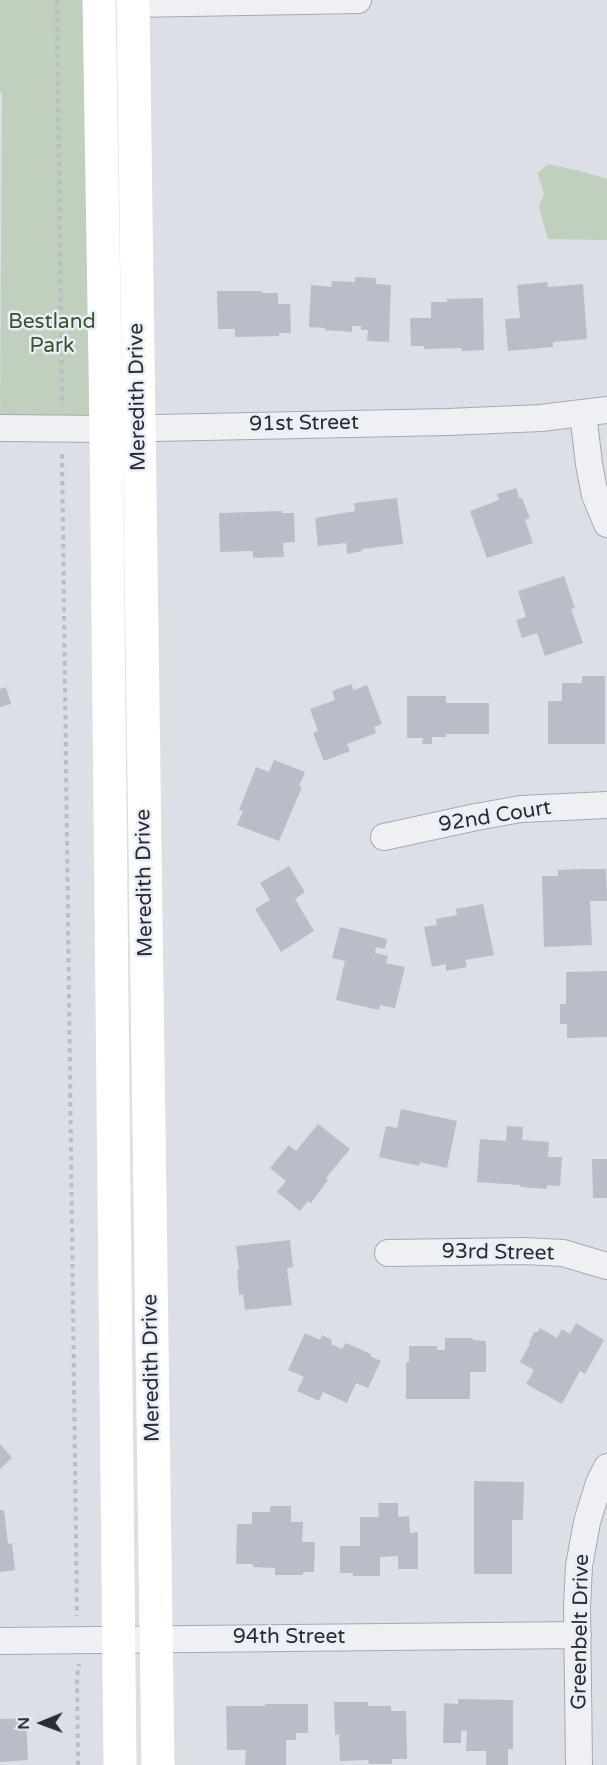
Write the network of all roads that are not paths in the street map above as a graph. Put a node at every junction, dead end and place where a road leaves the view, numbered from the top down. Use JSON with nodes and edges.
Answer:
{"nodes":[{"id":1,"x":99,"y":0,"type":"edge"},
{"id":2,"x":358,"y":0,"type":"edge"},
{"id":3,"x":133,"y":2,"type":"edge"},
{"id":4,"x":595,"y":412,"type":"edge"},
{"id":5,"x":139,"y":427,"type":"junction"},
{"id":6,"x":0,"y":428,"type":"edge"},
{"id":7,"x":106,"y":429,"type":"junction"},
{"id":8,"x":607,"y":524,"type":"edge"},
{"id":9,"x":607,"y":805,"type":"edge"},
{"id":10,"x":384,"y":837,"type":"dead end"},
{"id":11,"x":388,"y":1253,"type":"dead end"},
{"id":12,"x":607,"y":1266,"type":"edge"},
{"id":13,"x":607,"y":1467,"type":"edge"},
{"id":14,"x":578,"y":1635,"type":"junction"},
{"id":15,"x":157,"y":1638,"type":"junction"},
{"id":16,"x":118,"y":1639,"type":"junction"},
{"id":17,"x":0,"y":1641,"type":"edge"},
{"id":18,"x":120,"y":1765,"type":"edge"},
{"id":19,"x":158,"y":1765,"type":"edge"},
{"id":20,"x":579,"y":1765,"type":"edge"}],
"edges":[{"from":1,"to":7,"type":"main road","name":"Meredith Drive"},
{"from":2,"to":3,"type":"street"},
{"from":3,"to":5,"type":"main road","name":"Meredith Drive"},
{"from":4,"to":5,"type":"street","name":"91st Street"},
{"from":4,"to":8,"type":"street"},
{"from":5,"to":7,"type":"street","name":"91st Street"},
{"from":5,"to":15,"type":"main road","name":"Meredith Drive"},
{"from":6,"to":7,"type":"street","name":"91st Street"},
{"from":7,"to":16,"type":"main road","name":"Meredith Drive"},
{"from":9,"to":10,"type":"street","name":"92nd Court"},
{"from":11,"to":12,"type":"street","name":"93rd Street"},
{"from":13,"to":14,"type":"street","name":"Greenbelt Drive"},
{"from":14,"to":15,"type":"street","name":"94th Street"},
{"from":14,"to":20,"type":"street","name":"Greenbelt Drive"},
{"from":15,"to":16,"type":"street","name":"94th Street"},
{"from":15,"to":19,"type":"main road","name":"Meredith Drive"},
{"from":16,"to":17,"type":"street","name":"94th Street"},
{"from":16,"to":18,"type":"main road","name":"Meredith Drive"}]}
